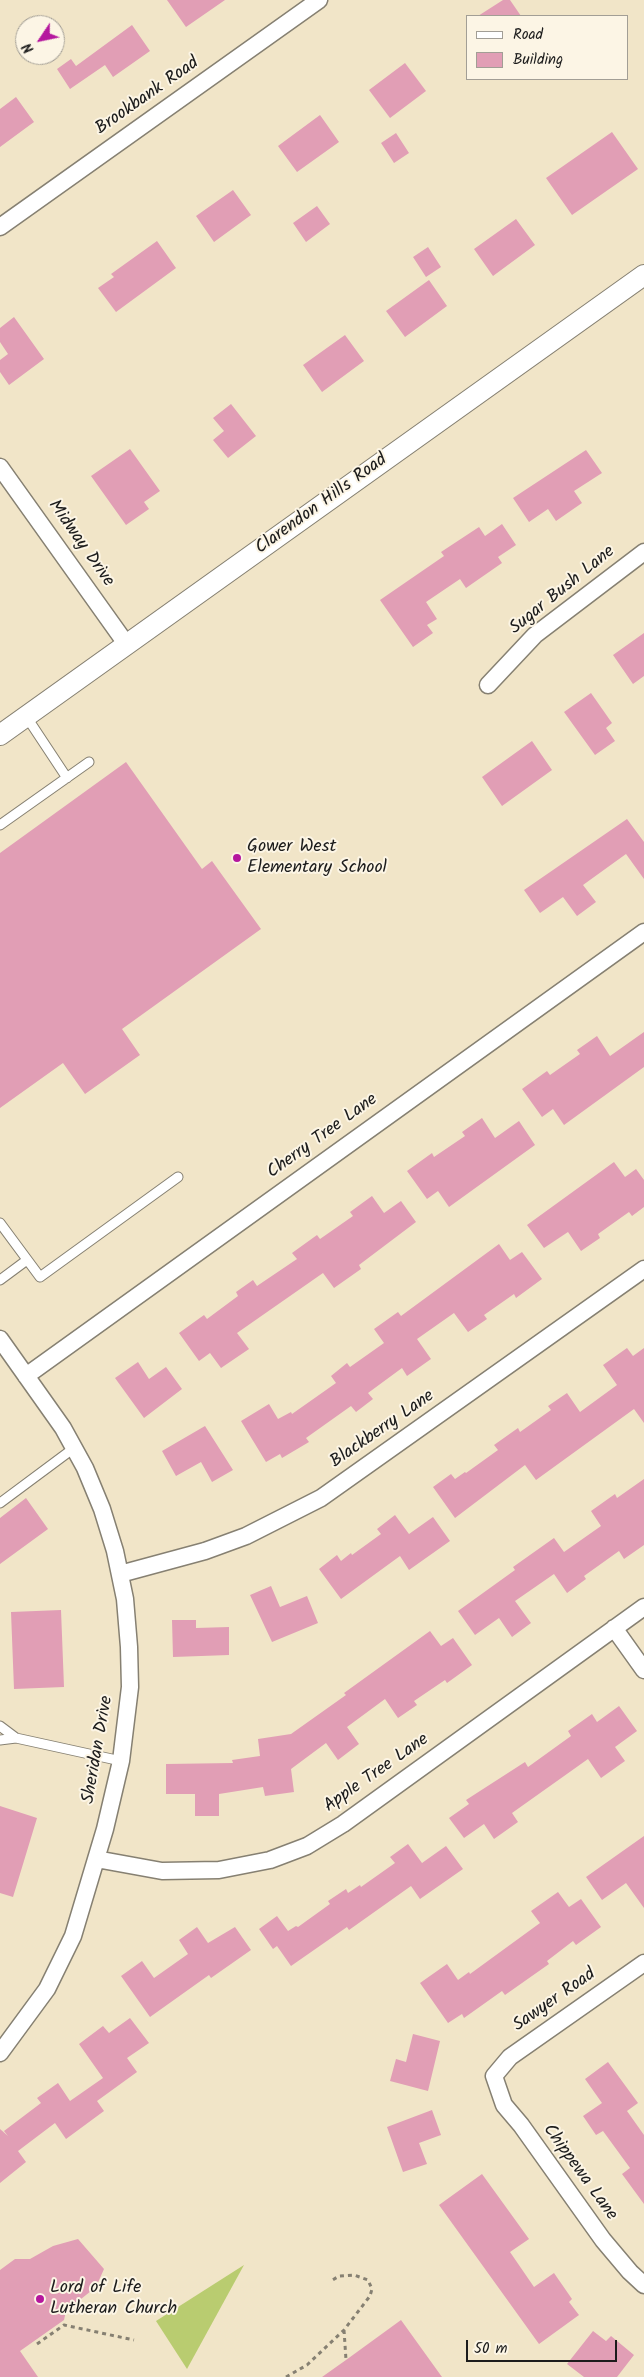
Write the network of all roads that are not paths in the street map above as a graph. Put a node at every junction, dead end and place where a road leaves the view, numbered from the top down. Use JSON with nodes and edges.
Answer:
{"nodes":[{"id":1,"x":319,"y":0,"type":"edge"},
{"id":2,"x":0,"y":227,"type":"edge"},
{"id":3,"x":644,"y":275,"type":"edge"},
{"id":4,"x":0,"y":466,"type":"edge"},
{"id":5,"x":644,"y":552,"type":"edge"},
{"id":6,"x":127,"y":645,"type":"junction"},
{"id":7,"x":488,"y":685,"type":"dead end"},
{"id":8,"x":26,"y":716,"type":"junction"},
{"id":9,"x":0,"y":735,"type":"edge"},
{"id":10,"x":89,"y":762,"type":"dead end"},
{"id":11,"x":67,"y":778,"type":"junction"},
{"id":12,"x":0,"y":825,"type":"edge"},
{"id":13,"x":644,"y":932,"type":"edge"},
{"id":14,"x":178,"y":1177,"type":"dead end"},
{"id":15,"x":0,"y":1223,"type":"edge"},
{"id":16,"x":27,"y":1260,"type":"junction"},
{"id":17,"x":644,"y":1269,"type":"edge"},
{"id":18,"x":0,"y":1280,"type":"edge"},
{"id":19,"x":0,"y":1339,"type":"edge"},
{"id":20,"x":26,"y":1376,"type":"junction"},
{"id":21,"x":74,"y":1448,"type":"junction"},
{"id":22,"x":0,"y":1503,"type":"edge"},
{"id":23,"x":120,"y":1574,"type":"junction"},
{"id":24,"x":644,"y":1607,"type":"edge"},
{"id":25,"x":614,"y":1628,"type":"junction"},
{"id":26,"x":644,"y":1670,"type":"edge"},
{"id":27,"x":0,"y":1726,"type":"edge"},
{"id":28,"x":16,"y":1738,"type":"junction"},
{"id":29,"x":0,"y":1740,"type":"edge"},
{"id":30,"x":121,"y":1761,"type":"junction"},
{"id":31,"x":96,"y":1859,"type":"junction"},
{"id":32,"x":644,"y":1963,"type":"edge"},
{"id":33,"x":0,"y":2053,"type":"edge"},
{"id":34,"x":494,"y":2076,"type":"joint"},
{"id":35,"x":644,"y":2285,"type":"edge"}],
"edges":[{"from":1,"to":2,"type":"street","name":"Brookbank Road"},
{"from":3,"to":6,"type":"street","name":"Clarendon Hills Road"},
{"from":4,"to":6,"type":"street","name":"Midway Drive"},
{"from":5,"to":7,"type":"street","name":"Sugar Bush Lane"},
{"from":6,"to":8,"type":"street","name":"Clarendon Hills Road"},
{"from":8,"to":9,"type":"street","name":"Clarendon Hills Road"},
{"from":8,"to":11,"type":"lane"},
{"from":10,"to":11,"type":"lane"},
{"from":11,"to":12,"type":"lane"},
{"from":13,"to":20,"type":"street","name":"Cherry Tree Lane"},
{"from":14,"to":16,"type":"lane"},
{"from":15,"to":16,"type":"lane"},
{"from":16,"to":18,"type":"lane"},
{"from":17,"to":23,"type":"street","name":"Blackberry Lane"},
{"from":19,"to":20,"type":"street","name":"Sheridan Drive"},
{"from":20,"to":21,"type":"street","name":"Sheridan Drive"},
{"from":21,"to":22,"type":"lane"},
{"from":21,"to":23,"type":"street","name":"Sheridan Drive"},
{"from":23,"to":30,"type":"street","name":"Sheridan Drive"},
{"from":24,"to":25,"type":"street","name":"Apple Tree Lane"},
{"from":25,"to":26,"type":"street"},
{"from":25,"to":31,"type":"street","name":"Apple Tree Lane"},
{"from":27,"to":28,"type":"lane"},
{"from":28,"to":29,"type":"lane"},
{"from":28,"to":30,"type":"lane"},
{"from":30,"to":31,"type":"street","name":"Sheridan Drive"},
{"from":31,"to":33,"type":"street","name":"Sheridan Drive"},
{"from":32,"to":34,"type":"street","name":"Sawyer Road"},
{"from":34,"to":35,"type":"street","name":"Chippewa Lane"}]}
